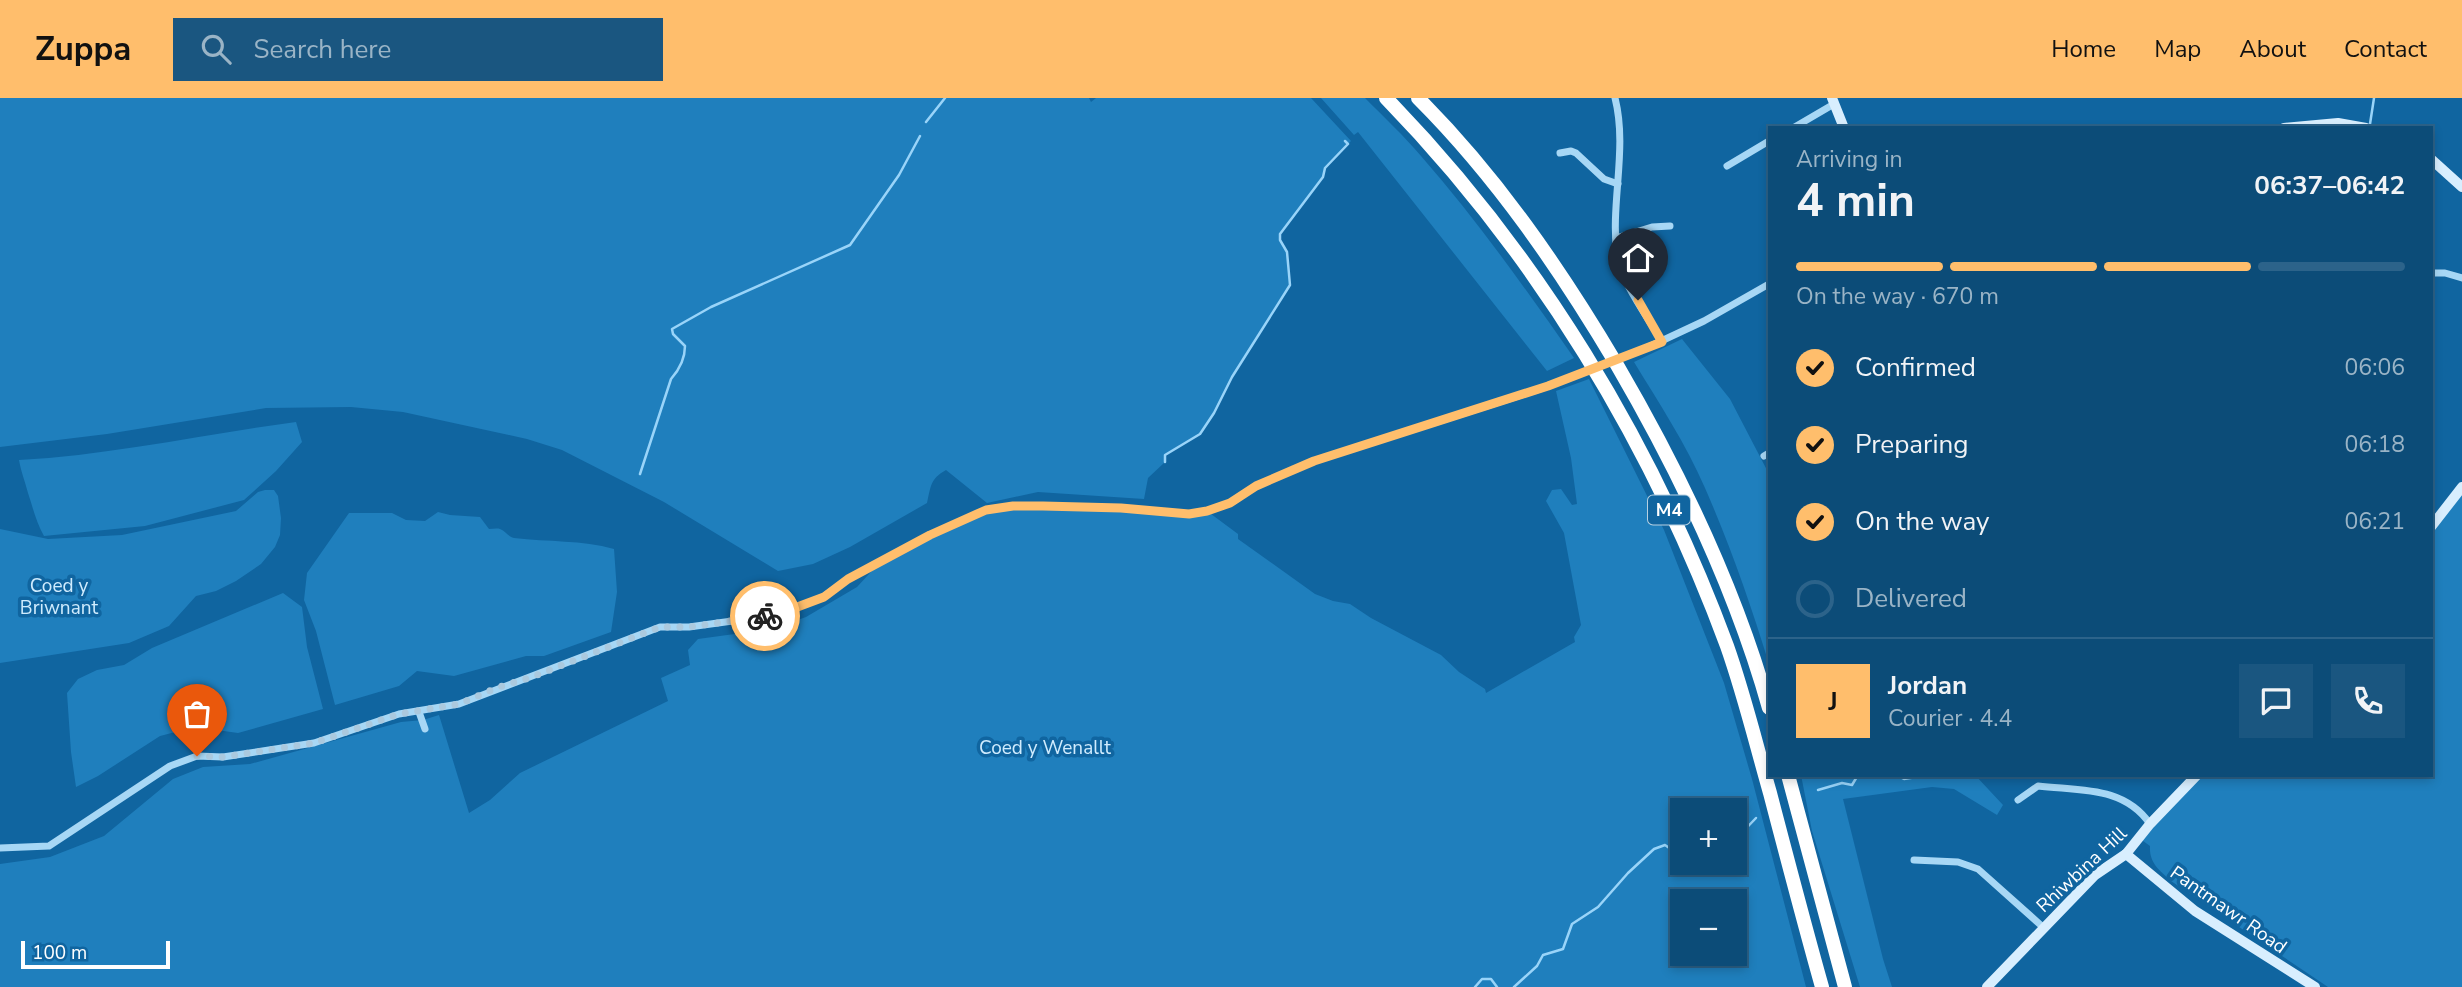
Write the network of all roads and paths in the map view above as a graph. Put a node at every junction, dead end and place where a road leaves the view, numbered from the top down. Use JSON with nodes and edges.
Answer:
{"nodes":[{"id":1,"x":1386,"y":98,"type":"edge"},
{"id":2,"x":1418,"y":98,"type":"edge"},
{"id":3,"x":1615,"y":98,"type":"edge"},
{"id":4,"x":1833,"y":101,"type":"edge"},
{"id":5,"x":1796,"y":126,"type":"edge"},
{"id":6,"x":1843,"y":126,"type":"edge"},
{"id":7,"x":2302,"y":126,"type":"edge"},
{"id":8,"x":2357,"y":126,"type":"edge"},
{"id":9,"x":1768,"y":142,"type":"edge"},
{"id":10,"x":1560,"y":153,"type":"dead end"},
{"id":11,"x":2433,"y":161,"type":"edge"},
{"id":12,"x":1727,"y":166,"type":"dead end"},
{"id":13,"x":1618,"y":184,"type":"junction"},
{"id":14,"x":2462,"y":187,"type":"edge"},
{"id":15,"x":1670,"y":226,"type":"dead end"},
{"id":16,"x":1616,"y":238,"type":"junction"},
{"id":17,"x":2433,"y":273,"type":"edge"},
{"id":18,"x":2462,"y":278,"type":"edge"},
{"id":19,"x":1768,"y":285,"type":"edge"},
{"id":20,"x":1662,"y":342,"type":"junction"},
{"id":21,"x":2462,"y":487,"type":"edge"},
{"id":22,"x":2433,"y":524,"type":"edge"},
{"id":23,"x":1768,"y":705,"type":"edge"},
{"id":24,"x":419,"y":712,"type":"junction"},
{"id":25,"x":425,"y":729,"type":"dead end"},
{"id":26,"x":1789,"y":777,"type":"edge"},
{"id":27,"x":2195,"y":777,"type":"edge"},
{"id":28,"x":2018,"y":800,"type":"dead end"},
{"id":29,"x":2150,"y":824,"type":"junction"},
{"id":30,"x":0,"y":849,"type":"edge"},
{"id":31,"x":2126,"y":854,"type":"junction"},
{"id":32,"x":1914,"y":860,"type":"dead end"},
{"id":33,"x":2044,"y":928,"type":"junction"},
{"id":34,"x":1822,"y":987,"type":"edge"},
{"id":35,"x":1845,"y":987,"type":"edge"},
{"id":36,"x":1987,"y":987,"type":"edge"},
{"id":37,"x":2315,"y":987,"type":"edge"}],
"edges":[{"from":1,"to":34,"type":"highway","number":"M4"},
{"from":2,"to":23,"type":"highway","number":"M4"},
{"from":3,"to":13,"type":"street"},
{"from":4,"to":5,"type":"street"},
{"from":4,"to":6,"type":"street"},
{"from":7,"to":8,"type":"street"},
{"from":9,"to":12,"type":"street"},
{"from":10,"to":13,"type":"street"},
{"from":11,"to":14,"type":"street"},
{"from":13,"to":16,"type":"street"},
{"from":15,"to":16,"type":"street"},
{"from":16,"to":20,"type":"street"},
{"from":17,"to":18,"type":"street"},
{"from":19,"to":20,"type":"street"},
{"from":20,"to":24,"type":"street"},
{"from":21,"to":22,"type":"street"},
{"from":24,"to":25,"type":"street"},
{"from":24,"to":30,"type":"street"},
{"from":26,"to":35,"type":"highway"},
{"from":27,"to":29,"type":"street","name":"Rhiwbina Hill"},
{"from":28,"to":29,"type":"street"},
{"from":29,"to":31,"type":"street","name":"Rhiwbina Hill"},
{"from":31,"to":33,"type":"street","name":"Rhiwbina Hill"},
{"from":31,"to":37,"type":"street","name":"Pantmawr Road"},
{"from":32,"to":33,"type":"street"},
{"from":33,"to":36,"type":"street","name":"Rhiwbina Hill"}]}
